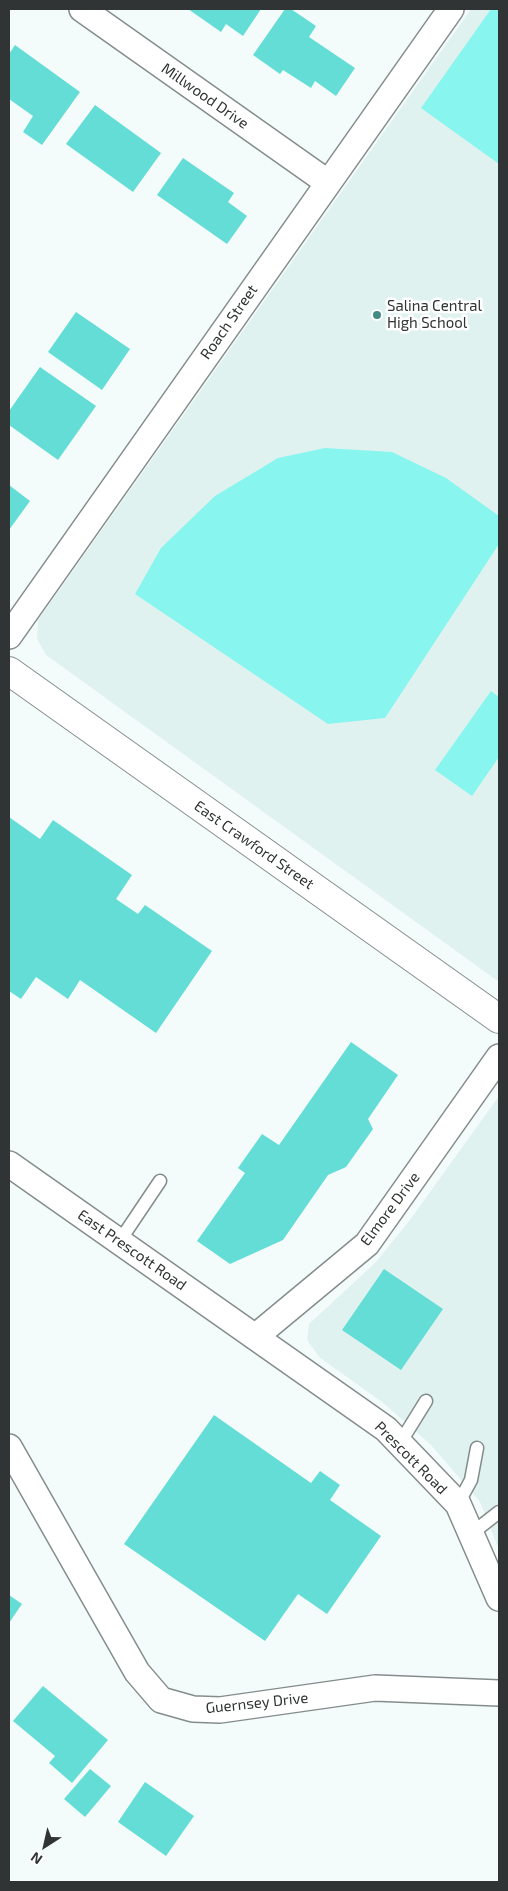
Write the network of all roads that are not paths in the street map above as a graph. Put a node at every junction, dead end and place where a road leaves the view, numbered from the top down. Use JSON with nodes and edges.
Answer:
{"nodes":[{"id":1,"x":82,"y":9,"type":"edge"},
{"id":2,"x":451,"y":9,"type":"edge"},
{"id":3,"x":327,"y":182,"type":"junction"},
{"id":4,"x":9,"y":636,"type":"edge"},
{"id":5,"x":9,"y":671,"type":"edge"},
{"id":6,"x":499,"y":1019,"type":"edge"},
{"id":7,"x":499,"y":1057,"type":"edge"},
{"id":8,"x":9,"y":1164,"type":"edge"},
{"id":9,"x":160,"y":1181,"type":"dead end"},
{"id":10,"x":119,"y":1242,"type":"junction"},
{"id":11,"x":255,"y":1336,"type":"junction"},
{"id":12,"x":426,"y":1401,"type":"dead end"},
{"id":13,"x":400,"y":1444,"type":"junction"},
{"id":14,"x":9,"y":1447,"type":"edge"},
{"id":15,"x":477,"y":1448,"type":"dead end"},
{"id":16,"x":458,"y":1504,"type":"junction"},
{"id":17,"x":499,"y":1512,"type":"edge"},
{"id":18,"x":471,"y":1534,"type":"junction"},
{"id":19,"x":492,"y":1563,"type":"edge"},
{"id":20,"x":499,"y":1598,"type":"edge"},
{"id":21,"x":499,"y":1693,"type":"edge"}],
"edges":[{"from":1,"to":3,"type":"street","name":"Millwood Drive"},
{"from":2,"to":3,"type":"street","name":"Roach Street"},
{"from":3,"to":4,"type":"street","name":"Roach Street"},
{"from":5,"to":6,"type":"main road","name":"East Crawford Street"},
{"from":7,"to":11,"type":"street","name":"Elmore Drive"},
{"from":8,"to":10,"type":"street","name":"East Prescott Road"},
{"from":9,"to":10,"type":"lane"},
{"from":10,"to":11,"type":"street","name":"East Prescott Road"},
{"from":11,"to":13,"type":"street","name":"Prescott Road"},
{"from":12,"to":13,"type":"lane"},
{"from":13,"to":16,"type":"street","name":"Prescott Road"},
{"from":14,"to":21,"type":"street","name":"Guernsey Drive"},
{"from":15,"to":16,"type":"lane"},
{"from":16,"to":18,"type":"street","name":"Prescott Road"},
{"from":17,"to":18,"type":"lane"},
{"from":18,"to":19,"type":"street","name":"Prescott Road"},
{"from":19,"to":20,"type":"street","name":"Prescott Road"}]}
